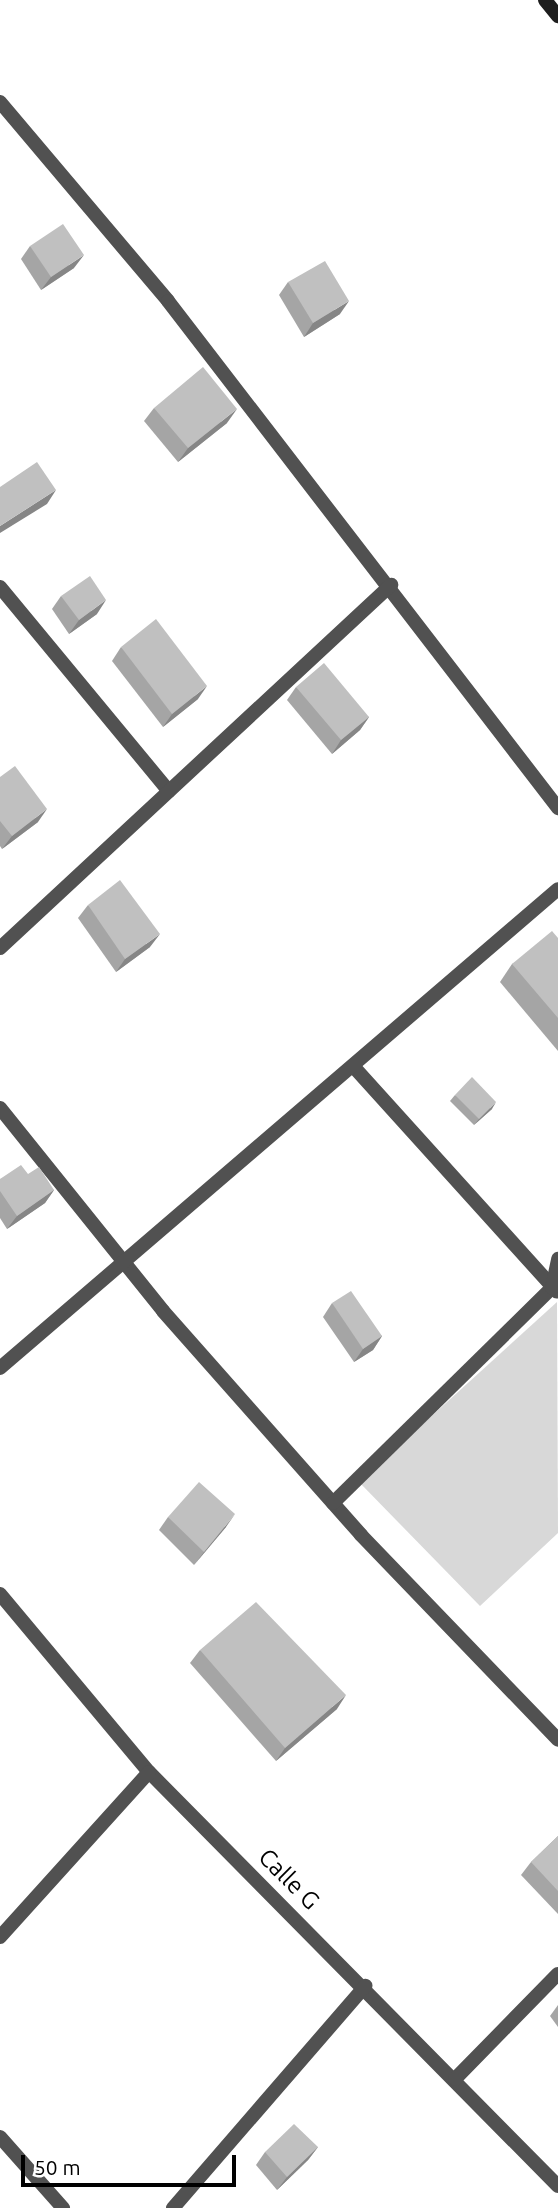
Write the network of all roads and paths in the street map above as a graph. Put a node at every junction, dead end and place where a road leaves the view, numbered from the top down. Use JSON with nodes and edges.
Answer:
{"nodes":[{"id":1,"x":545,"y":0,"type":"edge"},
{"id":2,"x":558,"y":16,"type":"edge"},
{"id":3,"x":0,"y":102,"type":"edge"},
{"id":4,"x":391,"y":585,"type":"junction"},
{"id":5,"x":0,"y":587,"type":"edge"},
{"id":6,"x":169,"y":791,"type":"junction"},
{"id":7,"x":558,"y":808,"type":"edge"},
{"id":8,"x":558,"y":889,"type":"edge"},
{"id":9,"x":0,"y":948,"type":"edge"},
{"id":10,"x":354,"y":1066,"type":"junction"},
{"id":11,"x":0,"y":1108,"type":"edge"},
{"id":12,"x":558,"y":1259,"type":"edge"},
{"id":13,"x":122,"y":1264,"type":"junction"},
{"id":14,"x":555,"y":1291,"type":"edge"},
{"id":15,"x":0,"y":1368,"type":"edge"},
{"id":16,"x":333,"y":1503,"type":"junction"},
{"id":17,"x":0,"y":1594,"type":"edge"},
{"id":18,"x":558,"y":1740,"type":"edge"},
{"id":19,"x":149,"y":1772,"type":"junction"},
{"id":20,"x":0,"y":1937,"type":"edge"},
{"id":21,"x":558,"y":1974,"type":"edge"},
{"id":22,"x":365,"y":1986,"type":"junction"},
{"id":23,"x":455,"y":2079,"type":"junction"},
{"id":24,"x":0,"y":2137,"type":"edge"},
{"id":25,"x":558,"y":2186,"type":"edge"},
{"id":26,"x":63,"y":2208,"type":"edge"},
{"id":27,"x":173,"y":2208,"type":"edge"}],
"edges":[{"from":1,"to":2,"type":"street"},
{"from":3,"to":4,"type":"street"},
{"from":4,"to":6,"type":"street"},
{"from":4,"to":7,"type":"street"},
{"from":5,"to":6,"type":"street"},
{"from":6,"to":9,"type":"street"},
{"from":8,"to":10,"type":"street"},
{"from":10,"to":13,"type":"street"},
{"from":10,"to":14,"type":"street"},
{"from":11,"to":13,"type":"street"},
{"from":12,"to":14,"type":"street"},
{"from":13,"to":15,"type":"street"},
{"from":13,"to":16,"type":"street"},
{"from":14,"to":16,"type":"street"},
{"from":16,"to":18,"type":"street"},
{"from":17,"to":19,"type":"street","name":"Calle G"},
{"from":19,"to":20,"type":"street"},
{"from":19,"to":22,"type":"street","name":"Calle G"},
{"from":21,"to":23,"type":"street"},
{"from":22,"to":23,"type":"street","name":"Calle G"},
{"from":22,"to":27,"type":"street"},
{"from":23,"to":25,"type":"street","name":"Calle G"},
{"from":24,"to":26,"type":"street"}]}
